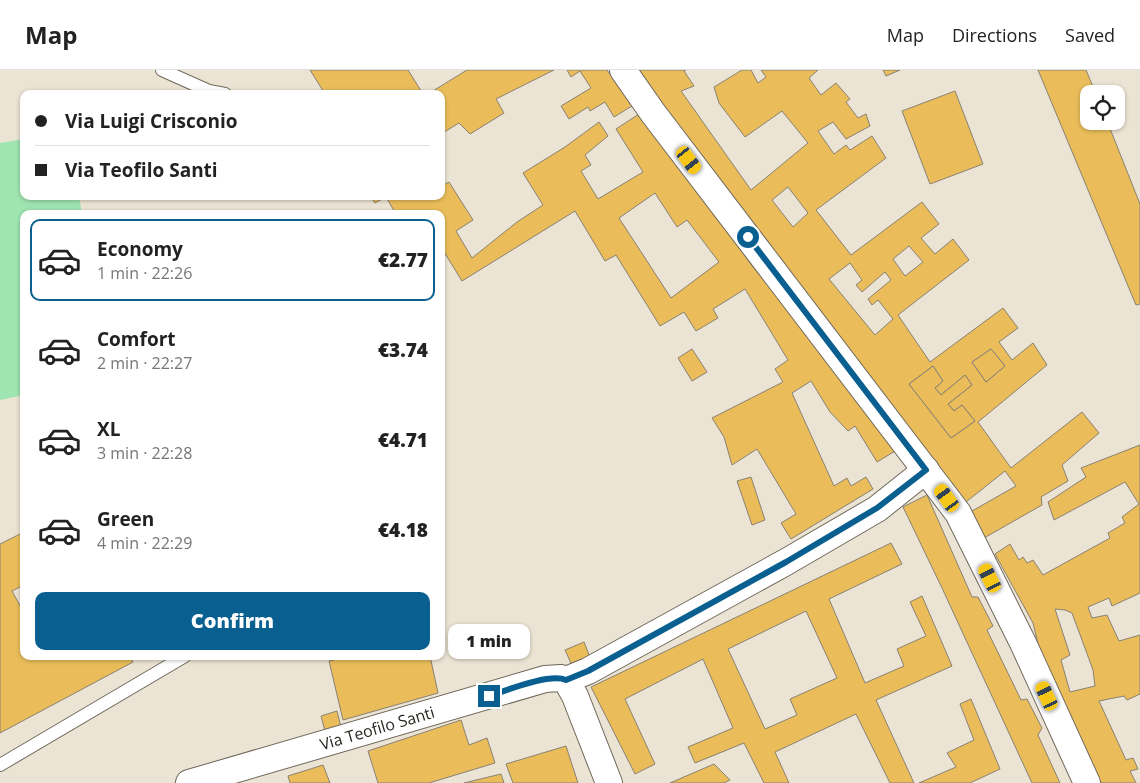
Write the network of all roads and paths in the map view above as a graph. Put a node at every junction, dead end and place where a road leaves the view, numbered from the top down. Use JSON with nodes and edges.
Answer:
{"nodes":[{"id":1,"x":162,"y":70,"type":"edge"},
{"id":2,"x":624,"y":70,"type":"edge"},
{"id":3,"x":207,"y":90,"type":"edge"},
{"id":4,"x":926,"y":470,"type":"junction"},
{"id":5,"x":168,"y":660,"type":"edge"},
{"id":6,"x":566,"y":680,"type":"junction"},
{"id":7,"x":0,"y":765,"type":"edge"},
{"id":8,"x":189,"y":783,"type":"edge"},
{"id":9,"x":609,"y":783,"type":"edge"},
{"id":10,"x":1087,"y":783,"type":"edge"}],
"edges":[{"from":1,"to":3,"type":"lane"},
{"from":2,"to":4,"type":"street"},
{"from":4,"to":6,"type":"street"},
{"from":4,"to":10,"type":"street"},
{"from":5,"to":7,"type":"lane"},
{"from":6,"to":8,"type":"street","name":"Via Teofilo Santi"},
{"from":6,"to":9,"type":"street"}]}
